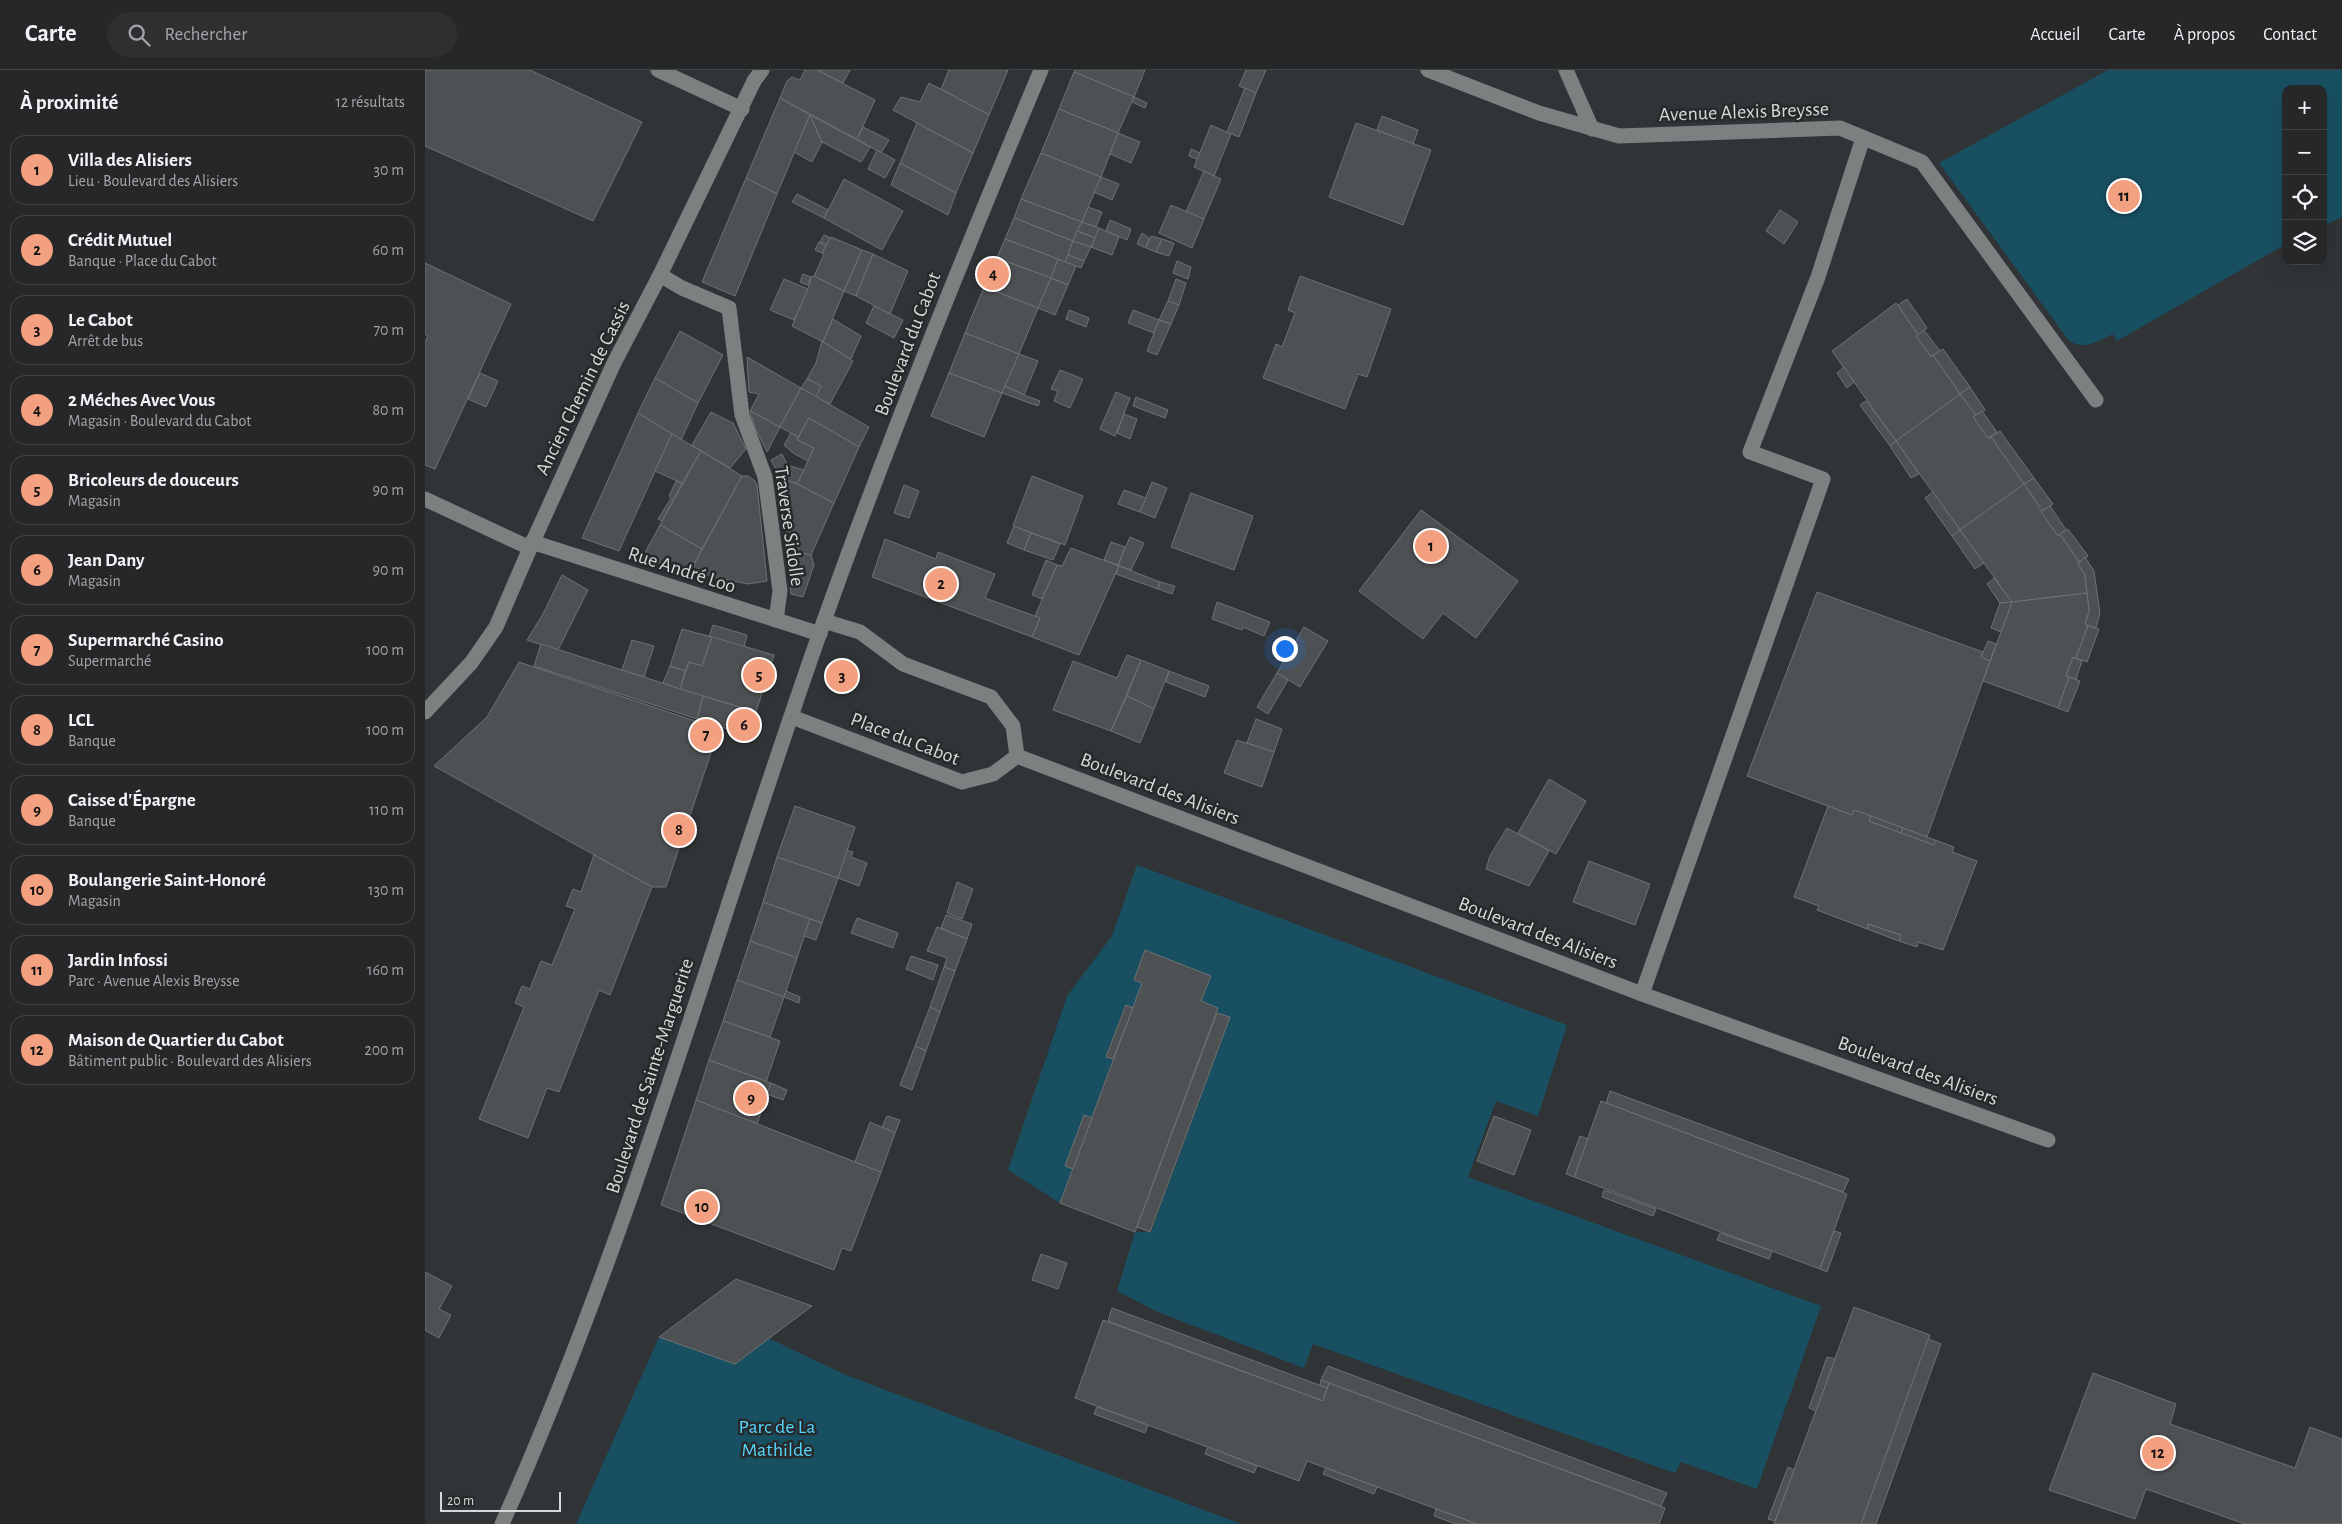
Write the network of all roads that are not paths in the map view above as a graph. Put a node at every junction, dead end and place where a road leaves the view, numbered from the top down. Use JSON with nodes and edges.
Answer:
{"nodes":[{"id":1,"x":658,"y":70,"type":"edge"},
{"id":2,"x":762,"y":70,"type":"edge"},
{"id":3,"x":1041,"y":70,"type":"edge"},
{"id":4,"x":1428,"y":70,"type":"edge"},
{"id":5,"x":1566,"y":70,"type":"edge"},
{"id":6,"x":742,"y":109,"type":"junction"},
{"id":7,"x":1592,"y":129,"type":"junction"},
{"id":8,"x":1863,"y":138,"type":"junction"},
{"id":9,"x":660,"y":276,"type":"junction"},
{"id":10,"x":2096,"y":400,"type":"dead end"},
{"id":11,"x":425,"y":499,"type":"edge"},
{"id":12,"x":531,"y":545,"type":"junction"},
{"id":13,"x":776,"y":620,"type":"junction"},
{"id":14,"x":822,"y":627,"type":"junction"},
{"id":15,"x":425,"y":712,"type":"edge"},
{"id":16,"x":792,"y":717,"type":"junction"},
{"id":17,"x":1017,"y":756,"type":"junction"},
{"id":18,"x":1642,"y":994,"type":"junction"},
{"id":19,"x":2048,"y":1140,"type":"dead end"},
{"id":20,"x":502,"y":1524,"type":"edge"}],
"edges":[{"from":1,"to":6,"type":"street"},
{"from":2,"to":6,"type":"street","name":"Ancien Chemin de Cassis"},
{"from":3,"to":14,"type":"street","name":"Boulevard du Cabot"},
{"from":4,"to":7,"type":"street","name":"Avenue Alexis Breysse"},
{"from":5,"to":7,"type":"street"},
{"from":6,"to":9,"type":"street","name":"Ancien Chemin de Cassis"},
{"from":7,"to":8,"type":"street","name":"Avenue Alexis Breysse"},
{"from":8,"to":10,"type":"street","name":"Avenue Alexis Breysse"},
{"from":8,"to":18,"type":"street"},
{"from":9,"to":12,"type":"street","name":"Ancien Chemin de Cassis"},
{"from":9,"to":13,"type":"street","name":"Traverse Sidolle"},
{"from":11,"to":12,"type":"street","name":"Rue André Loo"},
{"from":12,"to":13,"type":"street","name":"Rue André Loo"},
{"from":12,"to":15,"type":"street","name":"Ancien Chemin de Cassis"},
{"from":13,"to":14,"type":"street","name":"Rue André Loo"},
{"from":14,"to":16,"type":"street","name":"Boulevard de Sainte-Marguerite"},
{"from":14,"to":17,"type":"street"},
{"from":16,"to":17,"type":"street","name":"Place du Cabot"},
{"from":16,"to":20,"type":"street","name":"Boulevard de Sainte-Marguerite"},
{"from":17,"to":18,"type":"street","name":"Boulevard des Alisiers"},
{"from":18,"to":19,"type":"street","name":"Boulevard des Alisiers"}]}
